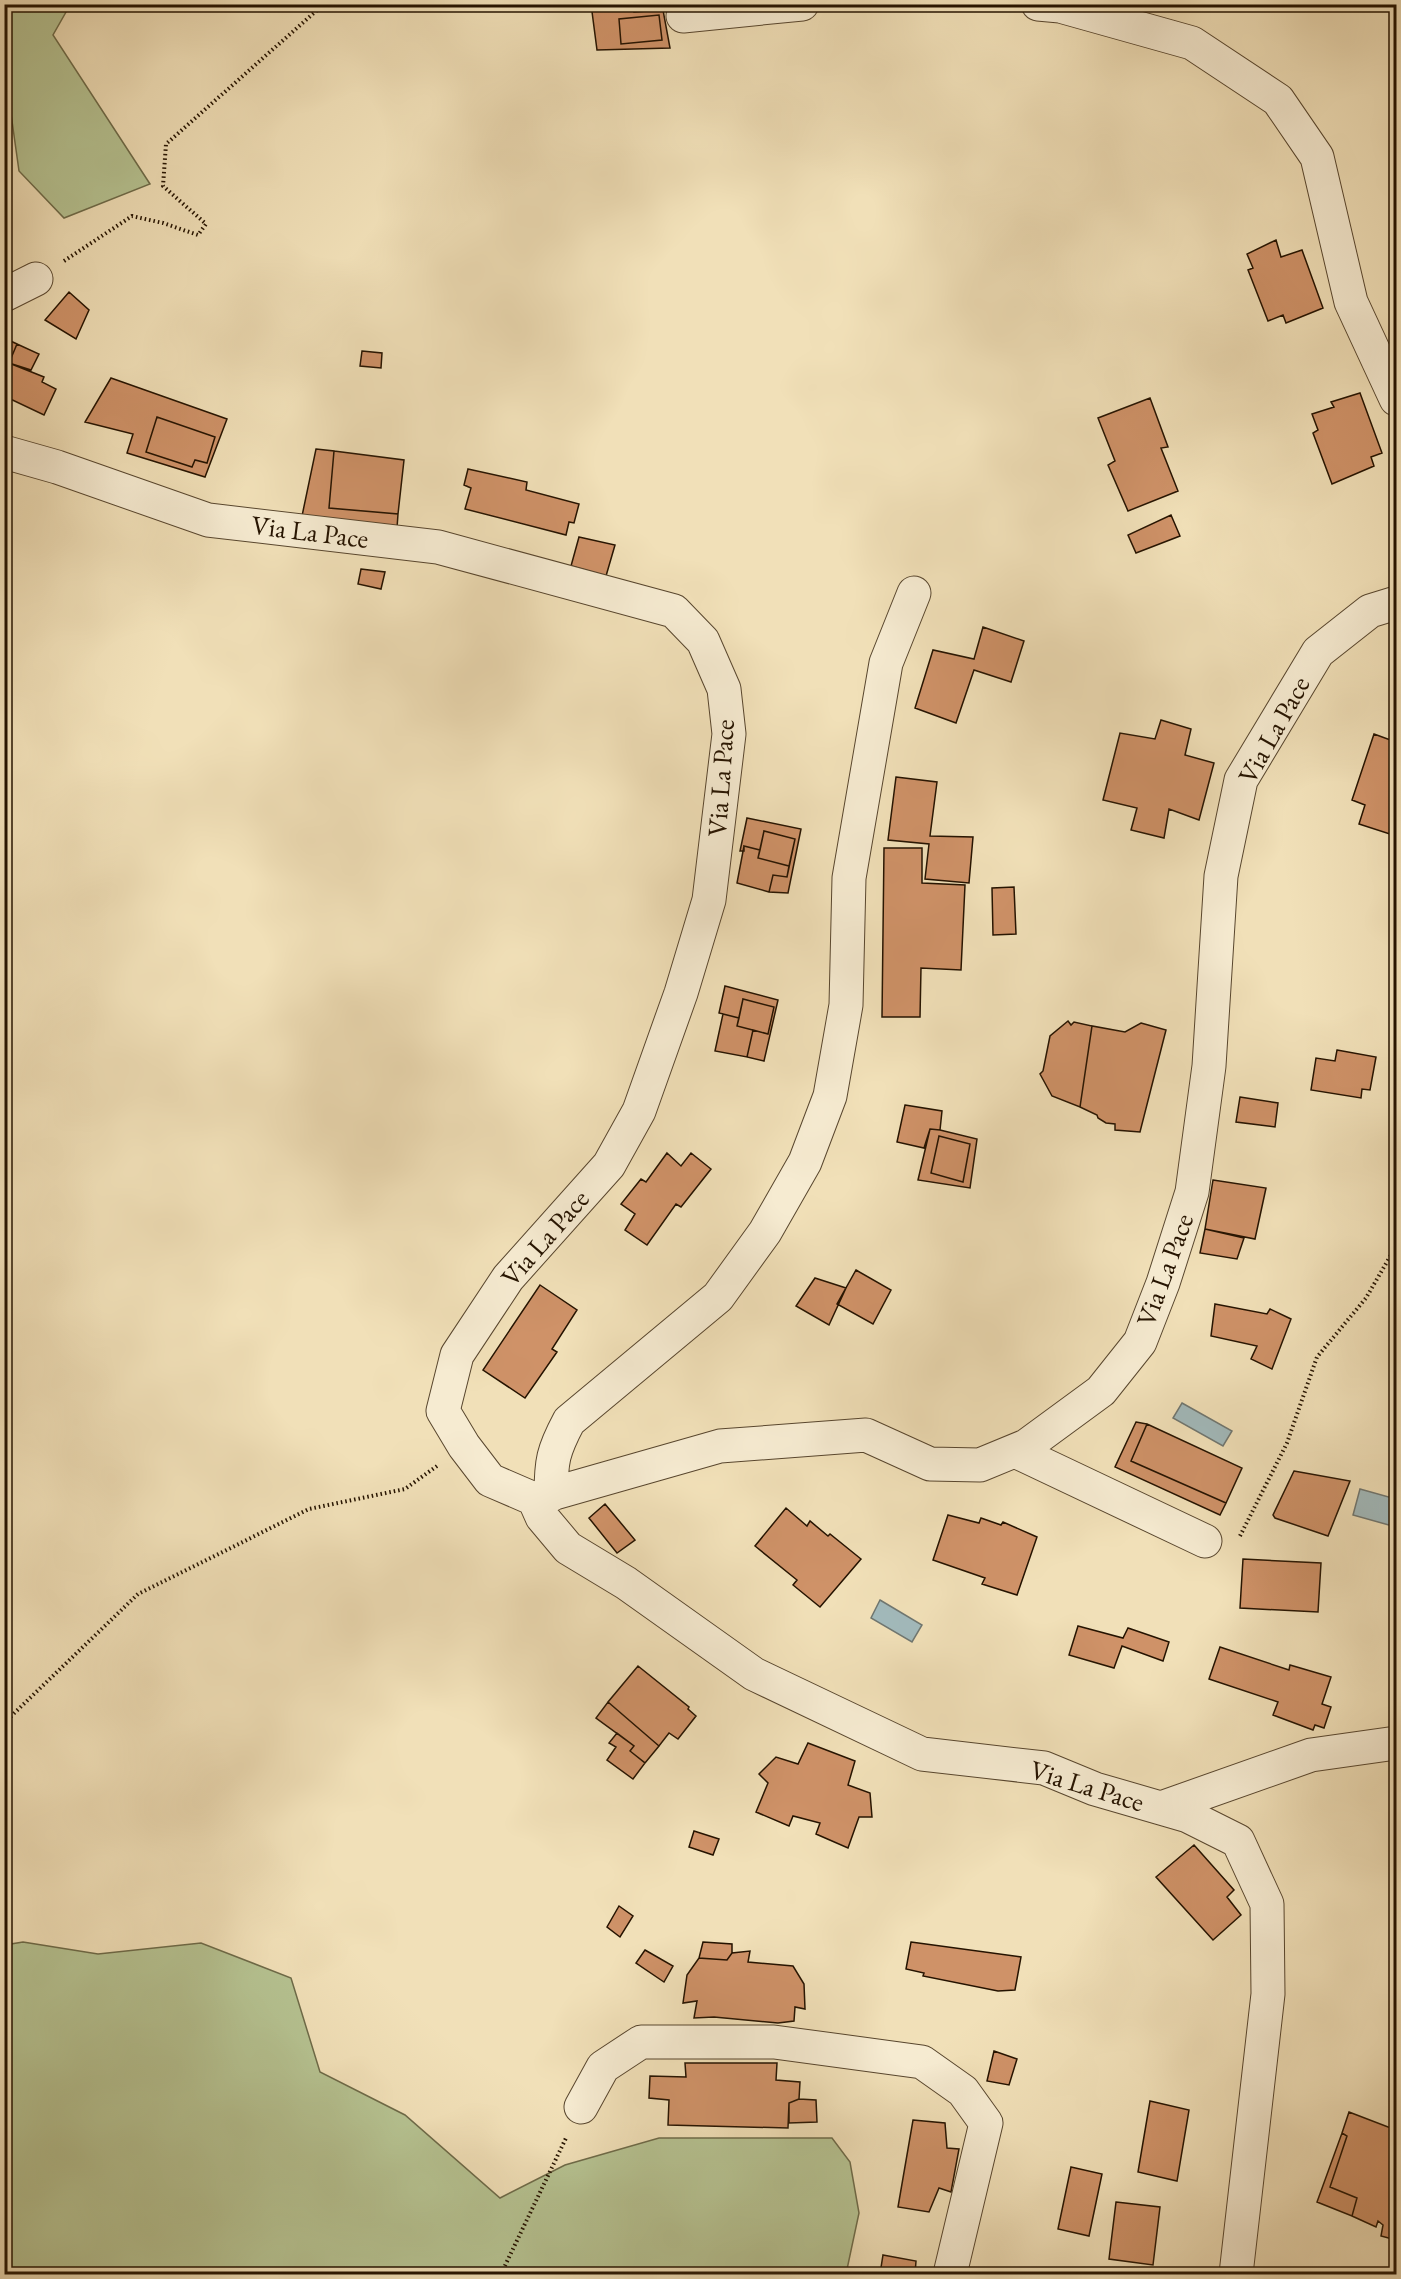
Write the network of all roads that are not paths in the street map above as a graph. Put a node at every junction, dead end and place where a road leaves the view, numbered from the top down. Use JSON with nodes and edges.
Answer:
{"nodes":[{"id":1,"x":802,"y":4,"type":"edge"},
{"id":2,"x":1038,"y":4,"type":"edge"},
{"id":3,"x":684,"y":16,"type":"dead end"},
{"id":4,"x":36,"y":279,"type":"road end"},
{"id":5,"x":4,"y":294,"type":"edge"},
{"id":6,"x":1396,"y":399,"type":"edge"},
{"id":7,"x":4,"y":452,"type":"edge"},
{"id":8,"x":914,"y":593,"type":"dead end"},
{"id":9,"x":1396,"y":603,"type":"edge"},
{"id":10,"x":1015,"y":1450,"type":"junction"},
{"id":11,"x":543,"y":1497,"type":"junction"},
{"id":12,"x":1205,"y":1541,"type":"road end"},
{"id":13,"x":1396,"y":1743,"type":"edge"},
{"id":14,"x":1161,"y":1808,"type":"junction"},
{"id":15,"x":580,"y":2108,"type":"road end"},
{"id":16,"x":950,"y":2274,"type":"edge"},
{"id":17,"x":1236,"y":2274,"type":"edge"}],
"edges":[{"from":1,"to":3,"type":"street"},
{"from":2,"to":6,"type":"street"},
{"from":4,"to":5,"type":"street"},
{"from":7,"to":11,"type":"street","name":"Via La Pace"},
{"from":8,"to":11,"type":"street"},
{"from":9,"to":10,"type":"street","name":"Via La Pace"},
{"from":10,"to":11,"type":"street","name":"Via La Pace"},
{"from":10,"to":12,"type":"street"},
{"from":11,"to":14,"type":"street","name":"Via La Pace"},
{"from":13,"to":14,"type":"street"},
{"from":14,"to":17,"type":"street","name":"Via La Pace"},
{"from":15,"to":16,"type":"street"}]}
